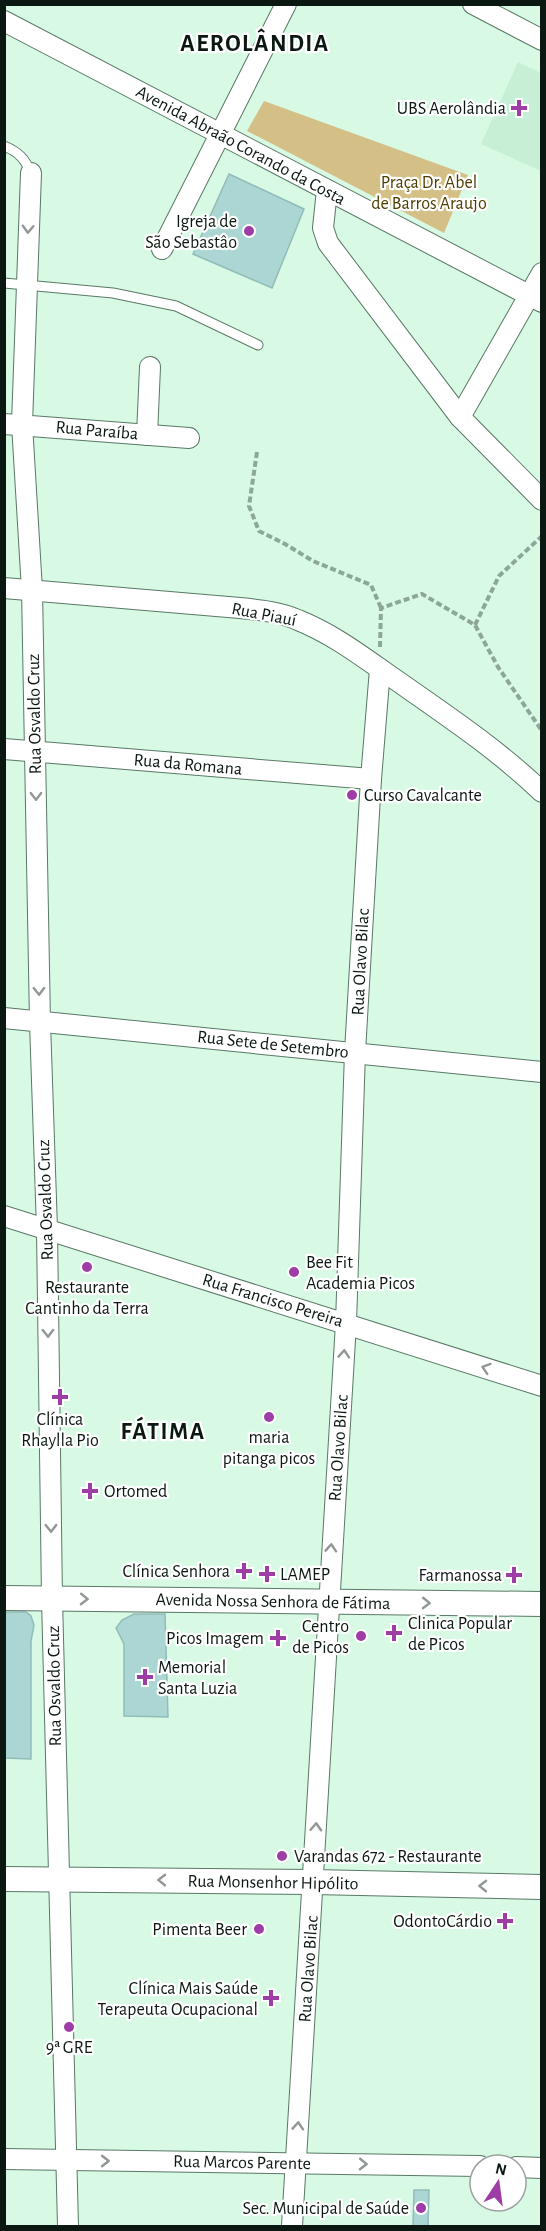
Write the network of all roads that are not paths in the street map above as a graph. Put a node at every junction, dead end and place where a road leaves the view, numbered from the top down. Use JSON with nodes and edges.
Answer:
{"nodes":[{"id":1,"x":286,"y":4,"type":"edge"},
{"id":2,"x":473,"y":4,"type":"edge"},
{"id":3,"x":4,"y":21,"type":"edge"},
{"id":4,"x":542,"y":39,"type":"edge"},
{"id":5,"x":220,"y":134,"type":"junction"},
{"id":6,"x":4,"y":146,"type":"edge"},
{"id":7,"x":31,"y":173,"type":"joint"},
{"id":8,"x":327,"y":190,"type":"junction"},
{"id":9,"x":162,"y":249,"type":"dead end"},
{"id":10,"x":542,"y":273,"type":"edge"},
{"id":11,"x":4,"y":283,"type":"edge"},
{"id":12,"x":28,"y":285,"type":"junction"},
{"id":13,"x":535,"y":299,"type":"edge"},
{"id":14,"x":258,"y":345,"type":"dead end"},
{"id":15,"x":150,"y":367,"type":"dead end"},
{"id":16,"x":460,"y":417,"type":"junction"},
{"id":17,"x":13,"y":424,"type":"edge"},
{"id":18,"x":147,"y":435,"type":"junction"},
{"id":19,"x":189,"y":438,"type":"dead end"},
{"id":20,"x":542,"y":500,"type":"edge"},
{"id":21,"x":4,"y":588,"type":"edge"},
{"id":22,"x":32,"y":590,"type":"junction"},
{"id":23,"x":380,"y":669,"type":"junction"},
{"id":24,"x":4,"y":749,"type":"edge"},
{"id":25,"x":35,"y":752,"type":"junction"},
{"id":26,"x":370,"y":779,"type":"junction"},
{"id":27,"x":542,"y":792,"type":"edge"},
{"id":28,"x":4,"y":1018,"type":"edge"},
{"id":29,"x":40,"y":1022,"type":"junction"},
{"id":30,"x":354,"y":1052,"type":"junction"},
{"id":31,"x":542,"y":1072,"type":"edge"},
{"id":32,"x":4,"y":1216,"type":"edge"},
{"id":33,"x":46,"y":1229,"type":"junction"},
{"id":34,"x":346,"y":1323,"type":"junction"},
{"id":35,"x":542,"y":1386,"type":"edge"},
{"id":36,"x":4,"y":1598,"type":"edge"},
{"id":37,"x":52,"y":1599,"type":"junction"},
{"id":38,"x":328,"y":1602,"type":"junction"},
{"id":39,"x":542,"y":1604,"type":"edge"},
{"id":40,"x":4,"y":1879,"type":"edge"},
{"id":41,"x":59,"y":1880,"type":"junction"},
{"id":42,"x":313,"y":1882,"type":"junction"},
{"id":43,"x":542,"y":1887,"type":"edge"},
{"id":44,"x":4,"y":2159,"type":"edge"},
{"id":45,"x":67,"y":2161,"type":"junction"},
{"id":46,"x":296,"y":2162,"type":"junction"},
{"id":47,"x":468,"y":2166,"type":"edge"},
{"id":48,"x":68,"y":2226,"type":"edge"},
{"id":49,"x":292,"y":2226,"type":"edge"}],
"edges":[{"from":1,"to":5,"type":"street"},
{"from":2,"to":4,"type":"street"},
{"from":3,"to":5,"type":"street","name":"Avenida Abraão Corando da Costa"},
{"from":5,"to":8,"type":"street","name":"Avenida Abraão Corando da Costa"},
{"from":5,"to":9,"type":"street"},
{"from":6,"to":7,"type":"lane"},
{"from":7,"to":12,"type":"street","name":"Rua Osvaldo Cruz","one_way":true},
{"from":8,"to":13,"type":"street","name":"Avenida Abraão Corando da Costa"},
{"from":8,"to":16,"type":"street"},
{"from":10,"to":13,"type":"street"},
{"from":11,"to":12,"type":"lane"},
{"from":12,"to":14,"type":"lane"},
{"from":12,"to":17,"type":"street","name":"Rua Osvaldo Cruz"},
{"from":13,"to":16,"type":"street"},
{"from":15,"to":18,"type":"street"},
{"from":16,"to":20,"type":"street"},
{"from":17,"to":18,"type":"street","name":"Rua Paraíba"},
{"from":17,"to":22,"type":"street","name":"Rua Osvaldo Cruz"},
{"from":18,"to":19,"type":"street","name":"Rua Paraíba"},
{"from":21,"to":22,"type":"street","name":"Rua Piauí"},
{"from":22,"to":23,"type":"street","name":"Rua Piauí"},
{"from":22,"to":25,"type":"street","name":"Rua Osvaldo Cruz"},
{"from":23,"to":26,"type":"street","name":"Rua Olavo Bilac"},
{"from":23,"to":27,"type":"street","name":"Rua Piauí"},
{"from":24,"to":25,"type":"street","name":"Rua da Romana"},
{"from":25,"to":26,"type":"street","name":"Rua da Romana"},
{"from":25,"to":29,"type":"street","name":"Rua Osvaldo Cruz","one_way":true},
{"from":26,"to":30,"type":"street","name":"Rua Olavo Bilac"},
{"from":28,"to":29,"type":"street","name":"Rua Sete de Setembro"},
{"from":29,"to":30,"type":"street","name":"Rua Sete de Setembro"},
{"from":29,"to":33,"type":"street","name":"Rua Osvaldo Cruz"},
{"from":30,"to":31,"type":"street","name":"Rua Sete de Setembro"},
{"from":30,"to":34,"type":"street","name":"Rua Olavo Bilac"},
{"from":32,"to":33,"type":"street","name":"Rua Francisco Pereira"},
{"from":33,"to":34,"type":"street","name":"Rua Francisco Pereira"},
{"from":33,"to":37,"type":"street","name":"Rua Osvaldo Cruz","one_way":true},
{"from":35,"to":34,"type":"street","name":"Rua Francisco Pereira","one_way":true},
{"from":38,"to":34,"type":"street","name":"Rua Olavo Bilac","one_way":true},
{"from":36,"to":37,"type":"street","name":"Avenida Nossa Senhora de Fátima"},
{"from":37,"to":38,"type":"street","name":"Avenida Nossa Senhora de Fátima","one_way":true},
{"from":37,"to":41,"type":"street","name":"Rua Osvaldo Cruz"},
{"from":38,"to":39,"type":"street","name":"Avenida Nossa Senhora de Fátima","one_way":true},
{"from":42,"to":38,"type":"street","name":"Rua Olavo Bilac","one_way":true},
{"from":40,"to":41,"type":"street","name":"Rua Monsenhor Hipólito"},
{"from":42,"to":41,"type":"street","name":"Rua Monsenhor Hipólito","one_way":true},
{"from":41,"to":45,"type":"street","name":"Rua Osvaldo Cruz"},
{"from":43,"to":42,"type":"street","name":"Rua Monsenhor Hipólito","one_way":true},
{"from":46,"to":42,"type":"street","name":"Rua Olavo Bilac","one_way":true},
{"from":44,"to":45,"type":"street","name":"Rua Marcos Parente"},
{"from":45,"to":46,"type":"street","name":"Rua Marcos Parente","one_way":true},
{"from":45,"to":48,"type":"street","name":"Rua Osvaldo Cruz"},
{"from":46,"to":47,"type":"street","name":"Rua Marcos Parente","one_way":true},
{"from":46,"to":49,"type":"street","name":"Rua Olavo Bilac"}]}
